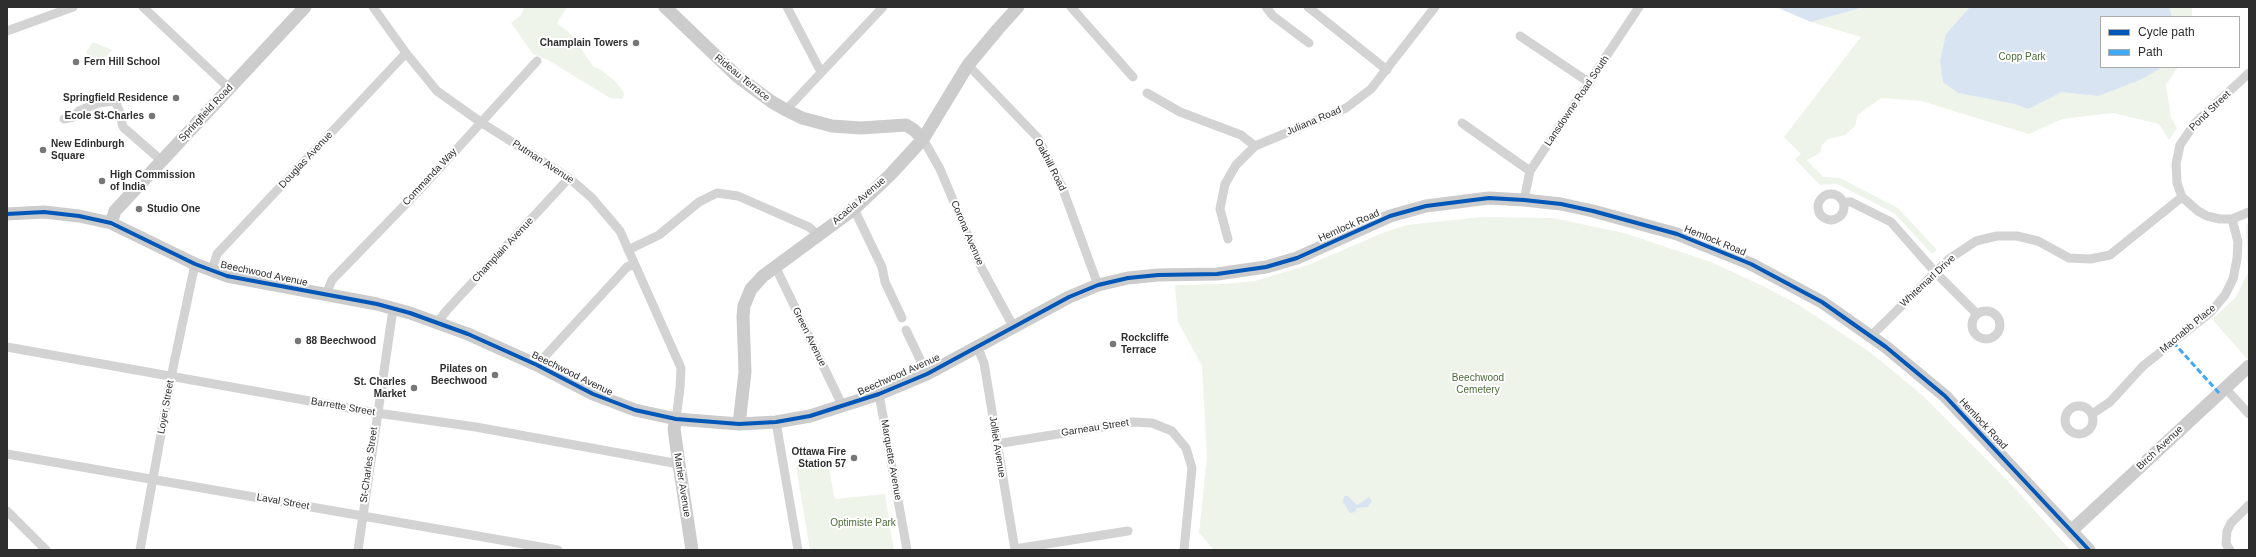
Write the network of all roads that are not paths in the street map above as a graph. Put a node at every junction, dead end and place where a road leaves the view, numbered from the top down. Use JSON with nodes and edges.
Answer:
{"nodes":[{"id":1,"x":73,"y":7,"type":"edge"},
{"id":2,"x":143,"y":7,"type":"edge"},
{"id":3,"x":305,"y":7,"type":"edge"},
{"id":4,"x":373,"y":7,"type":"edge"},
{"id":5,"x":665,"y":7,"type":"edge"},
{"id":6,"x":787,"y":7,"type":"edge"},
{"id":7,"x":883,"y":7,"type":"edge"},
{"id":8,"x":1071,"y":7,"type":"edge"},
{"id":9,"x":1266,"y":7,"type":"edge"},
{"id":10,"x":1308,"y":7,"type":"edge"},
{"id":11,"x":1435,"y":7,"type":"edge"},
{"id":12,"x":1639,"y":7,"type":"edge"},
{"id":13,"x":1015,"y":8,"type":"edge"},
{"id":14,"x":7,"y":32,"type":"edge"},
{"id":15,"x":1520,"y":36,"type":"dead end"},
{"id":16,"x":1309,"y":43,"type":"dead end"},
{"id":17,"x":406,"y":53,"type":"junction"},
{"id":18,"x":537,"y":61,"type":"dead end"},
{"id":19,"x":968,"y":66,"type":"junction"},
{"id":20,"x":1387,"y":70,"type":"junction"},
{"id":21,"x":822,"y":72,"type":"junction"},
{"id":22,"x":2249,"y":73,"type":"edge"},
{"id":23,"x":1133,"y":77,"type":"dead end"},
{"id":24,"x":1590,"y":83,"type":"junction"},
{"id":25,"x":228,"y":88,"type":"junction"},
{"id":26,"x":1147,"y":93,"type":"dead end"},
{"id":27,"x":786,"y":110,"type":"junction"},
{"id":28,"x":64,"y":119,"type":"dead end"},
{"id":29,"x":482,"y":123,"type":"junction"},
{"id":30,"x":1462,"y":123,"type":"dead end"},
{"id":31,"x":923,"y":139,"type":"junction"},
{"id":32,"x":1255,"y":146,"type":"junction"},
{"id":33,"x":162,"y":161,"type":"junction"},
{"id":34,"x":1530,"y":171,"type":"junction"},
{"id":35,"x":569,"y":178,"type":"junction"},
{"id":36,"x":2182,"y":197,"type":"junction"},
{"id":37,"x":1524,"y":200,"type":"junction"},
{"id":38,"x":1844,"y":202,"type":"dead end"},
{"id":39,"x":854,"y":209,"type":"junction"},
{"id":40,"x":2249,"y":212,"type":"edge"},
{"id":41,"x":7,"y":214,"type":"edge"},
{"id":42,"x":2232,"y":219,"type":"junction"},
{"id":43,"x":111,"y":223,"type":"junction"},
{"id":44,"x":818,"y":235,"type":"junction"},
{"id":45,"x":1228,"y":238,"type":"dead end"},
{"id":46,"x":628,"y":250,"type":"junction"},
{"id":47,"x":195,"y":264,"type":"junction"},
{"id":48,"x":634,"y":264,"type":"junction"},
{"id":49,"x":775,"y":266,"type":"junction"},
{"id":50,"x":212,"y":270,"type":"junction"},
{"id":51,"x":1243,"y":271,"type":"joint"},
{"id":52,"x":1936,"y":273,"type":"junction"},
{"id":53,"x":1098,"y":285,"type":"junction"},
{"id":54,"x":326,"y":294,"type":"junction"},
{"id":55,"x":392,"y":309,"type":"junction"},
{"id":56,"x":1978,"y":314,"type":"dead end"},
{"id":57,"x":902,"y":318,"type":"dead end"},
{"id":58,"x":438,"y":324,"type":"junction"},
{"id":59,"x":1013,"y":326,"type":"junction"},
{"id":60,"x":906,"y":330,"type":"dead end"},
{"id":61,"x":1871,"y":336,"type":"junction"},
{"id":62,"x":977,"y":346,"type":"junction"},
{"id":63,"x":7,"y":347,"type":"edge"},
{"id":64,"x":537,"y":365,"type":"junction"},
{"id":65,"x":2249,"y":366,"type":"edge"},
{"id":66,"x":927,"y":374,"type":"junction"},
{"id":67,"x":172,"y":376,"type":"junction"},
{"id":68,"x":2225,"y":388,"type":"junction"},
{"id":69,"x":879,"y":394,"type":"junction"},
{"id":70,"x":843,"y":407,"type":"junction"},
{"id":71,"x":377,"y":413,"type":"junction"},
{"id":72,"x":2092,"y":414,"type":"dead end"},
{"id":73,"x":2249,"y":414,"type":"edge"},
{"id":74,"x":676,"y":419,"type":"junction"},
{"id":75,"x":776,"y":422,"type":"junction"},
{"id":76,"x":739,"y":424,"type":"junction"},
{"id":77,"x":996,"y":444,"type":"junction"},
{"id":78,"x":7,"y":454,"type":"edge"},
{"id":79,"x":678,"y":464,"type":"junction"},
{"id":80,"x":154,"y":479,"type":"junction"},
{"id":81,"x":2249,"y":505,"type":"edge"},
{"id":82,"x":7,"y":511,"type":"edge"},
{"id":83,"x":362,"y":516,"type":"junction"},
{"id":84,"x":1128,"y":531,"type":"dead end"},
{"id":85,"x":2071,"y":531,"type":"junction"},
{"id":86,"x":2228,"y":547,"type":"edge"},
{"id":87,"x":46,"y":550,"type":"edge"},
{"id":88,"x":140,"y":550,"type":"edge"},
{"id":89,"x":358,"y":550,"type":"edge"},
{"id":90,"x":558,"y":550,"type":"edge"},
{"id":91,"x":692,"y":550,"type":"edge"},
{"id":92,"x":798,"y":550,"type":"edge"},
{"id":93,"x":907,"y":550,"type":"edge"},
{"id":94,"x":1015,"y":550,"type":"edge"},
{"id":95,"x":1184,"y":550,"type":"edge"},
{"id":96,"x":2089,"y":550,"type":"edge"}],
"edges":[{"from":1,"to":14,"type":"street"},
{"from":2,"to":25,"type":"street"},
{"from":3,"to":25,"type":"main road","name":"Springfield Road"},
{"from":4,"to":17,"type":"street","name":"Putman Avenue"},
{"from":5,"to":27,"type":"main road","name":"Rideau Terrace"},
{"from":6,"to":21,"type":"street"},
{"from":7,"to":21,"type":"street"},
{"from":8,"to":23,"type":"street"},
{"from":9,"to":16,"type":"street"},
{"from":10,"to":20,"type":"street"},
{"from":11,"to":20,"type":"street","name":"Juliana Road"},
{"from":12,"to":24,"type":"street","name":"Lansdowne Road South"},
{"from":13,"to":19,"type":"main road","name":"Acacia Avenue"},
{"from":15,"to":24,"type":"street"},
{"from":17,"to":29,"type":"street","name":"Putman Avenue"},
{"from":17,"to":50,"type":"street","name":"Douglas Avenue"},
{"from":18,"to":29,"type":"street","name":"Commanda Way"},
{"from":19,"to":31,"type":"main road","name":"Acacia Avenue"},
{"from":19,"to":53,"type":"street","name":"Oakhill Road"},
{"from":20,"to":32,"type":"street","name":"Juliana Road"},
{"from":21,"to":27,"type":"street"},
{"from":22,"to":36,"type":"street","name":"Pond Street"},
{"from":24,"to":34,"type":"street","name":"Lansdowne Road South"},
{"from":25,"to":33,"type":"main road","name":"Springfield Road"},
{"from":26,"to":32,"type":"street"},
{"from":27,"to":31,"type":"main road","name":"Rideau Terrace"},
{"from":28,"to":33,"type":"street"},
{"from":29,"to":35,"type":"street","name":"Putman Avenue"},
{"from":29,"to":54,"type":"street","name":"Commanda Way"},
{"from":30,"to":34,"type":"street"},
{"from":31,"to":39,"type":"main road","name":"Acacia Avenue"},
{"from":31,"to":59,"type":"street","name":"Corona Avenue"},
{"from":32,"to":45,"type":"street","name":"Juliana Road"},
{"from":33,"to":43,"type":"main road","name":"Springfield Road"},
{"from":34,"to":37,"type":"street","name":"Lansdowne Road South"},
{"from":35,"to":46,"type":"street","name":"Putman Avenue"},
{"from":35,"to":58,"type":"street","name":"Champlain Avenue"},
{"from":36,"to":42,"type":"street"},
{"from":36,"to":52,"type":"street","name":"Whitemarl Drive"},
{"from":37,"to":51,"type":"main road","name":"Hemlock Road"},
{"from":37,"to":61,"type":"main road","name":"Hemlock Road"},
{"from":38,"to":52,"type":"street"},
{"from":39,"to":44,"type":"main road","name":"Acacia Avenue"},
{"from":39,"to":57,"type":"street"},
{"from":40,"to":42,"type":"street"},
{"from":41,"to":43,"type":"main road","name":"Beechwood Avenue"},
{"from":42,"to":72,"type":"street","name":"Macnabb Place"},
{"from":43,"to":47,"type":"main road","name":"Beechwood Avenue"},
{"from":44,"to":46,"type":"street"},
{"from":44,"to":49,"type":"main road","name":"Acacia Avenue"},
{"from":46,"to":48,"type":"street","name":"Putman Avenue"},
{"from":47,"to":50,"type":"main road","name":"Beechwood Avenue"},
{"from":47,"to":67,"type":"street","name":"Loyer Street"},
{"from":48,"to":64,"type":"street"},
{"from":48,"to":74,"type":"street","name":"Putman Avenue"},
{"from":49,"to":70,"type":"street","name":"Green Avenue"},
{"from":49,"to":76,"type":"main road","name":"Acacia Avenue"},
{"from":50,"to":54,"type":"main road","name":"Beechwood Avenue"},
{"from":51,"to":53,"type":"main road","name":"Beechwood Avenue"},
{"from":52,"to":56,"type":"street"},
{"from":52,"to":61,"type":"street","name":"Whitemarl Drive"},
{"from":53,"to":59,"type":"main road","name":"Beechwood Avenue"},
{"from":54,"to":55,"type":"main road","name":"Beechwood Avenue"},
{"from":55,"to":58,"type":"main road","name":"Beechwood Avenue"},
{"from":55,"to":71,"type":"street","name":"St-Charles Street"},
{"from":58,"to":64,"type":"main road","name":"Beechwood Avenue"},
{"from":59,"to":62,"type":"main road","name":"Beechwood Avenue"},
{"from":60,"to":66,"type":"street"},
{"from":61,"to":85,"type":"main road","name":"Hemlock Road"},
{"from":62,"to":66,"type":"main road","name":"Beechwood Avenue"},
{"from":62,"to":77,"type":"street","name":"Jolliet Avenue"},
{"from":63,"to":67,"type":"street","name":"Barrette Street"},
{"from":64,"to":74,"type":"main road","name":"Beechwood Avenue"},
{"from":65,"to":68,"type":"main road","name":"Birch Avenue"},
{"from":66,"to":69,"type":"main road","name":"Beechwood Avenue"},
{"from":67,"to":71,"type":"street","name":"Barrette Street"},
{"from":67,"to":80,"type":"street","name":"Loyer Street"},
{"from":68,"to":73,"type":"street"},
{"from":68,"to":85,"type":"main road","name":"Birch Avenue"},
{"from":69,"to":70,"type":"main road","name":"Beechwood Avenue"},
{"from":69,"to":93,"type":"street","name":"Marquette Avenue"},
{"from":70,"to":75,"type":"main road","name":"Beechwood Avenue"},
{"from":71,"to":79,"type":"street","name":"Barrette Street"},
{"from":71,"to":83,"type":"street","name":"St-Charles Street"},
{"from":74,"to":76,"type":"main road","name":"Beechwood Avenue"},
{"from":74,"to":79,"type":"main road","name":"Marier Avenue"},
{"from":75,"to":76,"type":"main road","name":"Beechwood Avenue"},
{"from":75,"to":92,"type":"street"},
{"from":77,"to":94,"type":"street","name":"Jolliet Avenue"},
{"from":77,"to":95,"type":"street","name":"Garneau Street"},
{"from":78,"to":80,"type":"street","name":"Laval Street"},
{"from":79,"to":91,"type":"main road","name":"Marier Avenue"},
{"from":80,"to":83,"type":"street","name":"Laval Street"},
{"from":80,"to":88,"type":"street","name":"Loyer Street"},
{"from":81,"to":86,"type":"street"},
{"from":82,"to":87,"type":"street"},
{"from":83,"to":89,"type":"street","name":"St-Charles Street"},
{"from":83,"to":90,"type":"street","name":"Laval Street"},
{"from":84,"to":94,"type":"street"},
{"from":85,"to":96,"type":"main road","name":"Hemlock Road"}]}
